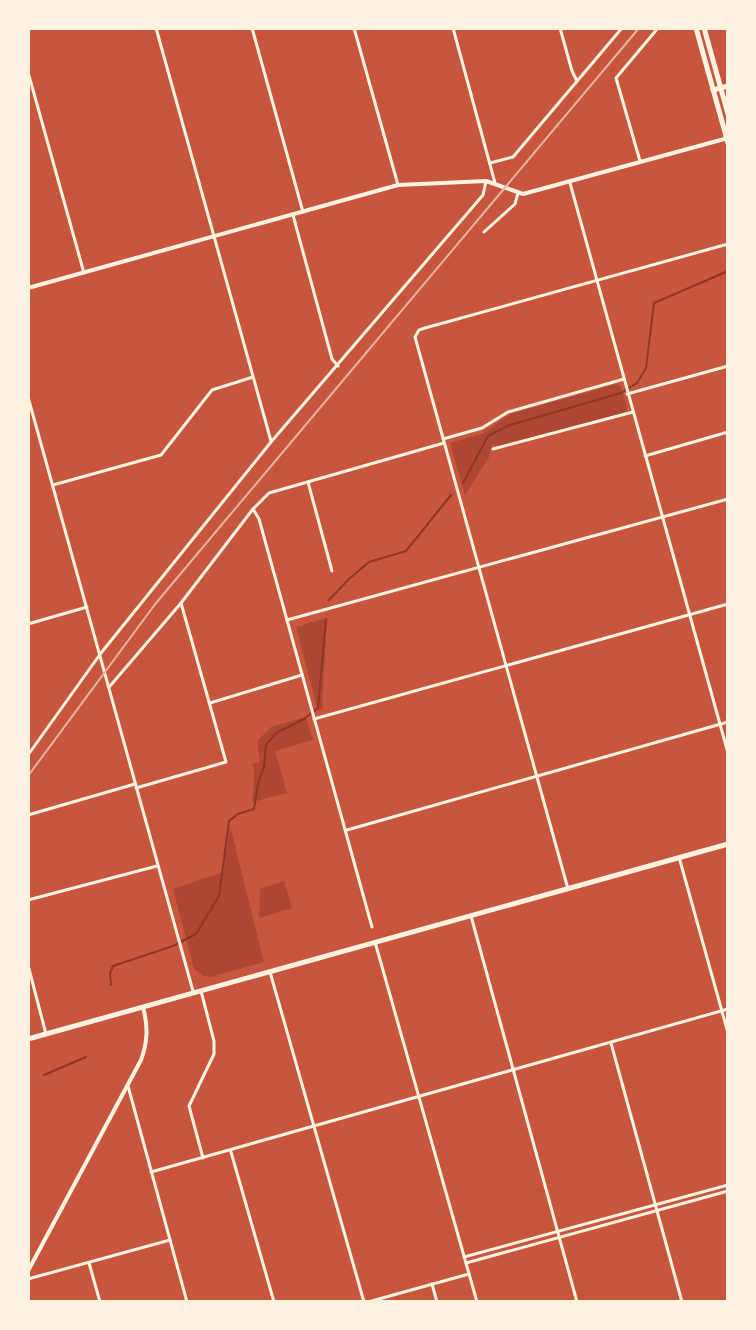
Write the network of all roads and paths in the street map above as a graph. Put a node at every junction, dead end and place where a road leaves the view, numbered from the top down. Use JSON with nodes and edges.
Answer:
{"nodes":[{"id":1,"x":156,"y":28,"type":"edge"},
{"id":2,"x":252,"y":28,"type":"edge"},
{"id":3,"x":354,"y":28,"type":"edge"},
{"id":4,"x":453,"y":28,"type":"edge"},
{"id":5,"x":560,"y":28,"type":"edge"},
{"id":6,"x":622,"y":28,"type":"edge"},
{"id":7,"x":658,"y":28,"type":"edge"},
{"id":8,"x":696,"y":28,"type":"edge"},
{"id":9,"x":704,"y":28,"type":"edge"},
{"id":10,"x":28,"y":72,"type":"edge"},
{"id":11,"x":577,"y":81,"type":"junction"},
{"id":12,"x":724,"y":87,"type":"edge"},
{"id":13,"x":713,"y":90,"type":"junction"},
{"id":14,"x":728,"y":114,"type":"edge"},
{"id":15,"x":728,"y":140,"type":"edge"},
{"id":16,"x":640,"y":162,"type":"junction"},
{"id":17,"x":490,"y":163,"type":"junction"},
{"id":18,"x":486,"y":181,"type":"junction"},
{"id":19,"x":570,"y":181,"type":"junction"},
{"id":20,"x":495,"y":183,"type":"junction"},
{"id":21,"x":398,"y":185,"type":"junction"},
{"id":22,"x":518,"y":193,"type":"junction"},
{"id":23,"x":303,"y":212,"type":"junction"},
{"id":24,"x":293,"y":215,"type":"junction"},
{"id":25,"x":484,"y":232,"type":"dead end"},
{"id":26,"x":214,"y":236,"type":"junction"},
{"id":27,"x":728,"y":244,"type":"edge"},
{"id":28,"x":84,"y":273,"type":"junction"},
{"id":29,"x":596,"y":281,"type":"junction"},
{"id":30,"x":28,"y":288,"type":"edge"},
{"id":31,"x":338,"y":366,"type":"junction"},
{"id":32,"x":728,"y":366,"type":"edge"},
{"id":33,"x":253,"y":377,"type":"junction"},
{"id":34,"x":624,"y":379,"type":"junction"},
{"id":35,"x":627,"y":391,"type":"junction"},
{"id":36,"x":28,"y":397,"type":"edge"},
{"id":37,"x":633,"y":412,"type":"junction"},
{"id":38,"x":728,"y":432,"type":"edge"},
{"id":39,"x":444,"y":441,"type":"junction"},
{"id":40,"x":271,"y":442,"type":"junction"},
{"id":41,"x":493,"y":449,"type":"dead end"},
{"id":42,"x":645,"y":456,"type":"junction"},
{"id":43,"x":308,"y":481,"type":"junction"},
{"id":44,"x":53,"y":485,"type":"junction"},
{"id":45,"x":728,"y":499,"type":"edge"},
{"id":46,"x":253,"y":509,"type":"junction"},
{"id":47,"x":662,"y":517,"type":"junction"},
{"id":48,"x":478,"y":569,"type":"junction"},
{"id":49,"x":332,"y":571,"type":"dead end"},
{"id":50,"x":181,"y":603,"type":"junction"},
{"id":51,"x":728,"y":604,"type":"edge"},
{"id":52,"x":87,"y":607,"type":"junction"},
{"id":53,"x":689,"y":614,"type":"junction"},
{"id":54,"x":287,"y":620,"type":"junction"},
{"id":55,"x":28,"y":624,"type":"edge"},
{"id":56,"x":101,"y":653,"type":"junction"},
{"id":57,"x":505,"y":665,"type":"junction"},
{"id":58,"x":302,"y":675,"type":"junction"},
{"id":59,"x":110,"y":686,"type":"junction"},
{"id":60,"x":210,"y":703,"type":"junction"},
{"id":61,"x":314,"y":719,"type":"junction"},
{"id":62,"x":728,"y":722,"type":"edge"},
{"id":63,"x":720,"y":724,"type":"junction"},
{"id":64,"x":728,"y":753,"type":"edge"},
{"id":65,"x":28,"y":755,"type":"edge"},
{"id":66,"x":535,"y":777,"type":"junction"},
{"id":67,"x":136,"y":786,"type":"junction"},
{"id":68,"x":28,"y":815,"type":"edge"},
{"id":69,"x":345,"y":830,"type":"junction"},
{"id":70,"x":728,"y":844,"type":"edge"},
{"id":71,"x":679,"y":857,"type":"junction"},
{"id":72,"x":157,"y":866,"type":"junction"},
{"id":73,"x":568,"y":889,"type":"junction"},
{"id":74,"x":28,"y":900,"type":"edge"},
{"id":75,"x":471,"y":916,"type":"junction"},
{"id":76,"x":372,"y":927,"type":"dead end"},
{"id":77,"x":375,"y":942,"type":"junction"},
{"id":78,"x":28,"y":965,"type":"edge"},
{"id":79,"x":270,"y":972,"type":"junction"},
{"id":80,"x":201,"y":991,"type":"junction"},
{"id":81,"x":193,"y":993,"type":"junction"},
{"id":82,"x":143,"y":1007,"type":"junction"},
{"id":83,"x":728,"y":1009,"type":"edge"},
{"id":84,"x":722,"y":1011,"type":"junction"},
{"id":85,"x":728,"y":1033,"type":"edge"},
{"id":86,"x":46,"y":1034,"type":"junction"},
{"id":87,"x":28,"y":1039,"type":"edge"},
{"id":88,"x":611,"y":1043,"type":"junction"},
{"id":89,"x":514,"y":1071,"type":"junction"},
{"id":90,"x":128,"y":1083,"type":"junction"},
{"id":91,"x":119,"y":1098,"type":"junction"},
{"id":92,"x":420,"y":1098,"type":"junction"},
{"id":93,"x":131,"y":1100,"type":"junction"},
{"id":94,"x":315,"y":1127,"type":"junction"},
{"id":95,"x":231,"y":1150,"type":"junction"},
{"id":96,"x":203,"y":1158,"type":"junction"},
{"id":97,"x":151,"y":1172,"type":"junction"},
{"id":98,"x":728,"y":1185,"type":"edge"},
{"id":99,"x":719,"y":1187,"type":"junction"},
{"id":100,"x":728,"y":1191,"type":"edge"},
{"id":101,"x":720,"y":1193,"type":"junction"},
{"id":102,"x":691,"y":1195,"type":"junction"},
{"id":103,"x":693,"y":1200,"type":"junction"},
{"id":104,"x":655,"y":1208,"type":"junction"},
{"id":105,"x":626,"y":1213,"type":"junction"},
{"id":106,"x":610,"y":1217,"type":"junction"},
{"id":107,"x":628,"y":1218,"type":"junction"},
{"id":108,"x":587,"y":1223,"type":"junction"},
{"id":109,"x":611,"y":1223,"type":"junction"},
{"id":110,"x":589,"y":1229,"type":"junction"},
{"id":111,"x":558,"y":1231,"type":"junction"},
{"id":112,"x":559,"y":1237,"type":"junction"},
{"id":113,"x":170,"y":1240,"type":"junction"},
{"id":114,"x":514,"y":1247,"type":"junction"},
{"id":115,"x":484,"y":1255,"type":"junction"},
{"id":116,"x":464,"y":1257,"type":"junction"},
{"id":117,"x":89,"y":1263,"type":"junction"},
{"id":118,"x":466,"y":1263,"type":"junction"},
{"id":119,"x":28,"y":1271,"type":"edge"},
{"id":120,"x":469,"y":1274,"type":"junction"},
{"id":121,"x":28,"y":1279,"type":"edge"},
{"id":122,"x":432,"y":1284,"type":"junction"},
{"id":123,"x":100,"y":1302,"type":"edge"},
{"id":124,"x":187,"y":1302,"type":"edge"},
{"id":125,"x":274,"y":1302,"type":"edge"},
{"id":126,"x":366,"y":1302,"type":"edge"},
{"id":127,"x":437,"y":1302,"type":"edge"},
{"id":128,"x":477,"y":1302,"type":"edge"},
{"id":129,"x":577,"y":1302,"type":"edge"},
{"id":130,"x":682,"y":1302,"type":"edge"}],
"edges":[{"from":1,"to":26,"type":"street"},
{"from":2,"to":23,"type":"street"},
{"from":3,"to":21,"type":"street"},
{"from":4,"to":17,"type":"street"},
{"from":5,"to":11,"type":"street"},
{"from":6,"to":11,"type":"street"},
{"from":7,"to":16,"type":"street"},
{"from":8,"to":13,"type":"main road"},
{"from":9,"to":12,"type":"main road"},
{"from":10,"to":28,"type":"street"},
{"from":11,"to":17,"type":"street"},
{"from":12,"to":13,"type":"main road"},
{"from":12,"to":14,"type":"main road"},
{"from":13,"to":15,"type":"main road"},
{"from":15,"to":16,"type":"street"},
{"from":16,"to":19,"type":"street"},
{"from":17,"to":20,"type":"street"},
{"from":18,"to":20,"type":"street"},
{"from":18,"to":21,"type":"street"},
{"from":18,"to":31,"type":"street"},
{"from":19,"to":22,"type":"street"},
{"from":19,"to":29,"type":"street"},
{"from":20,"to":22,"type":"street"},
{"from":21,"to":23,"type":"street"},
{"from":22,"to":25,"type":"street"},
{"from":23,"to":24,"type":"street"},
{"from":24,"to":26,"type":"street"},
{"from":24,"to":31,"type":"street"},
{"from":26,"to":28,"type":"street"},
{"from":26,"to":33,"type":"street"},
{"from":27,"to":29,"type":"street"},
{"from":28,"to":30,"type":"street"},
{"from":29,"to":34,"type":"street"},
{"from":29,"to":39,"type":"street"},
{"from":31,"to":40,"type":"street"},
{"from":32,"to":35,"type":"street"},
{"from":33,"to":40,"type":"street"},
{"from":33,"to":44,"type":"street"},
{"from":34,"to":35,"type":"street"},
{"from":34,"to":39,"type":"street"},
{"from":35,"to":37,"type":"street"},
{"from":36,"to":44,"type":"street"},
{"from":37,"to":41,"type":"street"},
{"from":37,"to":42,"type":"street"},
{"from":38,"to":42,"type":"street"},
{"from":39,"to":43,"type":"street"},
{"from":39,"to":48,"type":"street"},
{"from":40,"to":56,"type":"street"},
{"from":42,"to":47,"type":"street"},
{"from":43,"to":46,"type":"street"},
{"from":43,"to":49,"type":"street"},
{"from":44,"to":52,"type":"street"},
{"from":45,"to":47,"type":"street"},
{"from":46,"to":50,"type":"street"},
{"from":46,"to":54,"type":"street"},
{"from":47,"to":48,"type":"street"},
{"from":47,"to":53,"type":"street"},
{"from":48,"to":54,"type":"street"},
{"from":48,"to":57,"type":"street"},
{"from":50,"to":59,"type":"street"},
{"from":50,"to":60,"type":"street"},
{"from":51,"to":53,"type":"street"},
{"from":52,"to":55,"type":"street"},
{"from":52,"to":56,"type":"street"},
{"from":53,"to":57,"type":"street"},
{"from":53,"to":63,"type":"street"},
{"from":54,"to":58,"type":"street"},
{"from":56,"to":59,"type":"street"},
{"from":56,"to":65,"type":"street"},
{"from":57,"to":61,"type":"street"},
{"from":57,"to":66,"type":"street"},
{"from":58,"to":60,"type":"street"},
{"from":58,"to":61,"type":"street"},
{"from":59,"to":67,"type":"street"},
{"from":60,"to":67,"type":"street"},
{"from":61,"to":69,"type":"street"},
{"from":62,"to":63,"type":"street"},
{"from":63,"to":64,"type":"street"},
{"from":63,"to":66,"type":"street"},
{"from":66,"to":69,"type":"street"},
{"from":66,"to":73,"type":"street"},
{"from":67,"to":68,"type":"street"},
{"from":67,"to":72,"type":"street"},
{"from":69,"to":76,"type":"street"},
{"from":70,"to":71,"type":"main road"},
{"from":71,"to":73,"type":"main road"},
{"from":71,"to":84,"type":"street"},
{"from":72,"to":74,"type":"street"},
{"from":72,"to":81,"type":"street"},
{"from":73,"to":75,"type":"main road"},
{"from":75,"to":77,"type":"main road"},
{"from":75,"to":89,"type":"street"},
{"from":77,"to":79,"type":"main road"},
{"from":77,"to":92,"type":"street"},
{"from":78,"to":86,"type":"street"},
{"from":79,"to":80,"type":"main road"},
{"from":79,"to":94,"type":"street"},
{"from":80,"to":81,"type":"main road"},
{"from":80,"to":96,"type":"street"},
{"from":81,"to":82,"type":"main road"},
{"from":82,"to":86,"type":"main road"},
{"from":82,"to":90,"type":"street"},
{"from":83,"to":84,"type":"street"},
{"from":84,"to":85,"type":"street"},
{"from":84,"to":88,"type":"street"},
{"from":86,"to":87,"type":"main road"},
{"from":88,"to":89,"type":"street"},
{"from":88,"to":104,"type":"street"},
{"from":89,"to":92,"type":"street"},
{"from":89,"to":111,"type":"street"},
{"from":90,"to":91,"type":"street"},
{"from":90,"to":93,"type":"street"},
{"from":91,"to":93,"type":"street"},
{"from":91,"to":119,"type":"street"},
{"from":92,"to":94,"type":"street"},
{"from":92,"to":116,"type":"street"},
{"from":93,"to":97,"type":"street"},
{"from":94,"to":95,"type":"street"},
{"from":94,"to":126,"type":"street"},
{"from":95,"to":96,"type":"street"},
{"from":95,"to":125,"type":"street"},
{"from":96,"to":97,"type":"street"},
{"from":97,"to":113,"type":"street"},
{"from":98,"to":99,"type":"street"},
{"from":99,"to":101,"type":"street"},
{"from":99,"to":102,"type":"street"},
{"from":100,"to":101,"type":"street"},
{"from":101,"to":103,"type":"street"},
{"from":102,"to":103,"type":"street"},
{"from":102,"to":104,"type":"street"},
{"from":103,"to":104,"type":"street"},
{"from":104,"to":105,"type":"street"},
{"from":104,"to":107,"type":"street"},
{"from":104,"to":130,"type":"street"},
{"from":105,"to":106,"type":"street"},
{"from":105,"to":107,"type":"street"},
{"from":106,"to":108,"type":"street"},
{"from":106,"to":109,"type":"street"},
{"from":107,"to":109,"type":"street"},
{"from":108,"to":110,"type":"street"},
{"from":108,"to":111,"type":"street"},
{"from":109,"to":110,"type":"street"},
{"from":110,"to":112,"type":"street"},
{"from":111,"to":112,"type":"street"},
{"from":111,"to":114,"type":"street"},
{"from":112,"to":114,"type":"street"},
{"from":112,"to":129,"type":"street"},
{"from":113,"to":117,"type":"street"},
{"from":113,"to":124,"type":"street"},
{"from":114,"to":115,"type":"street"},
{"from":115,"to":116,"type":"street"},
{"from":115,"to":118,"type":"street"},
{"from":116,"to":118,"type":"street"},
{"from":117,"to":121,"type":"street"},
{"from":117,"to":123,"type":"street"},
{"from":118,"to":120,"type":"street"},
{"from":120,"to":122,"type":"street"},
{"from":120,"to":128,"type":"street"},
{"from":122,"to":126,"type":"street"},
{"from":122,"to":127,"type":"street"}]}
